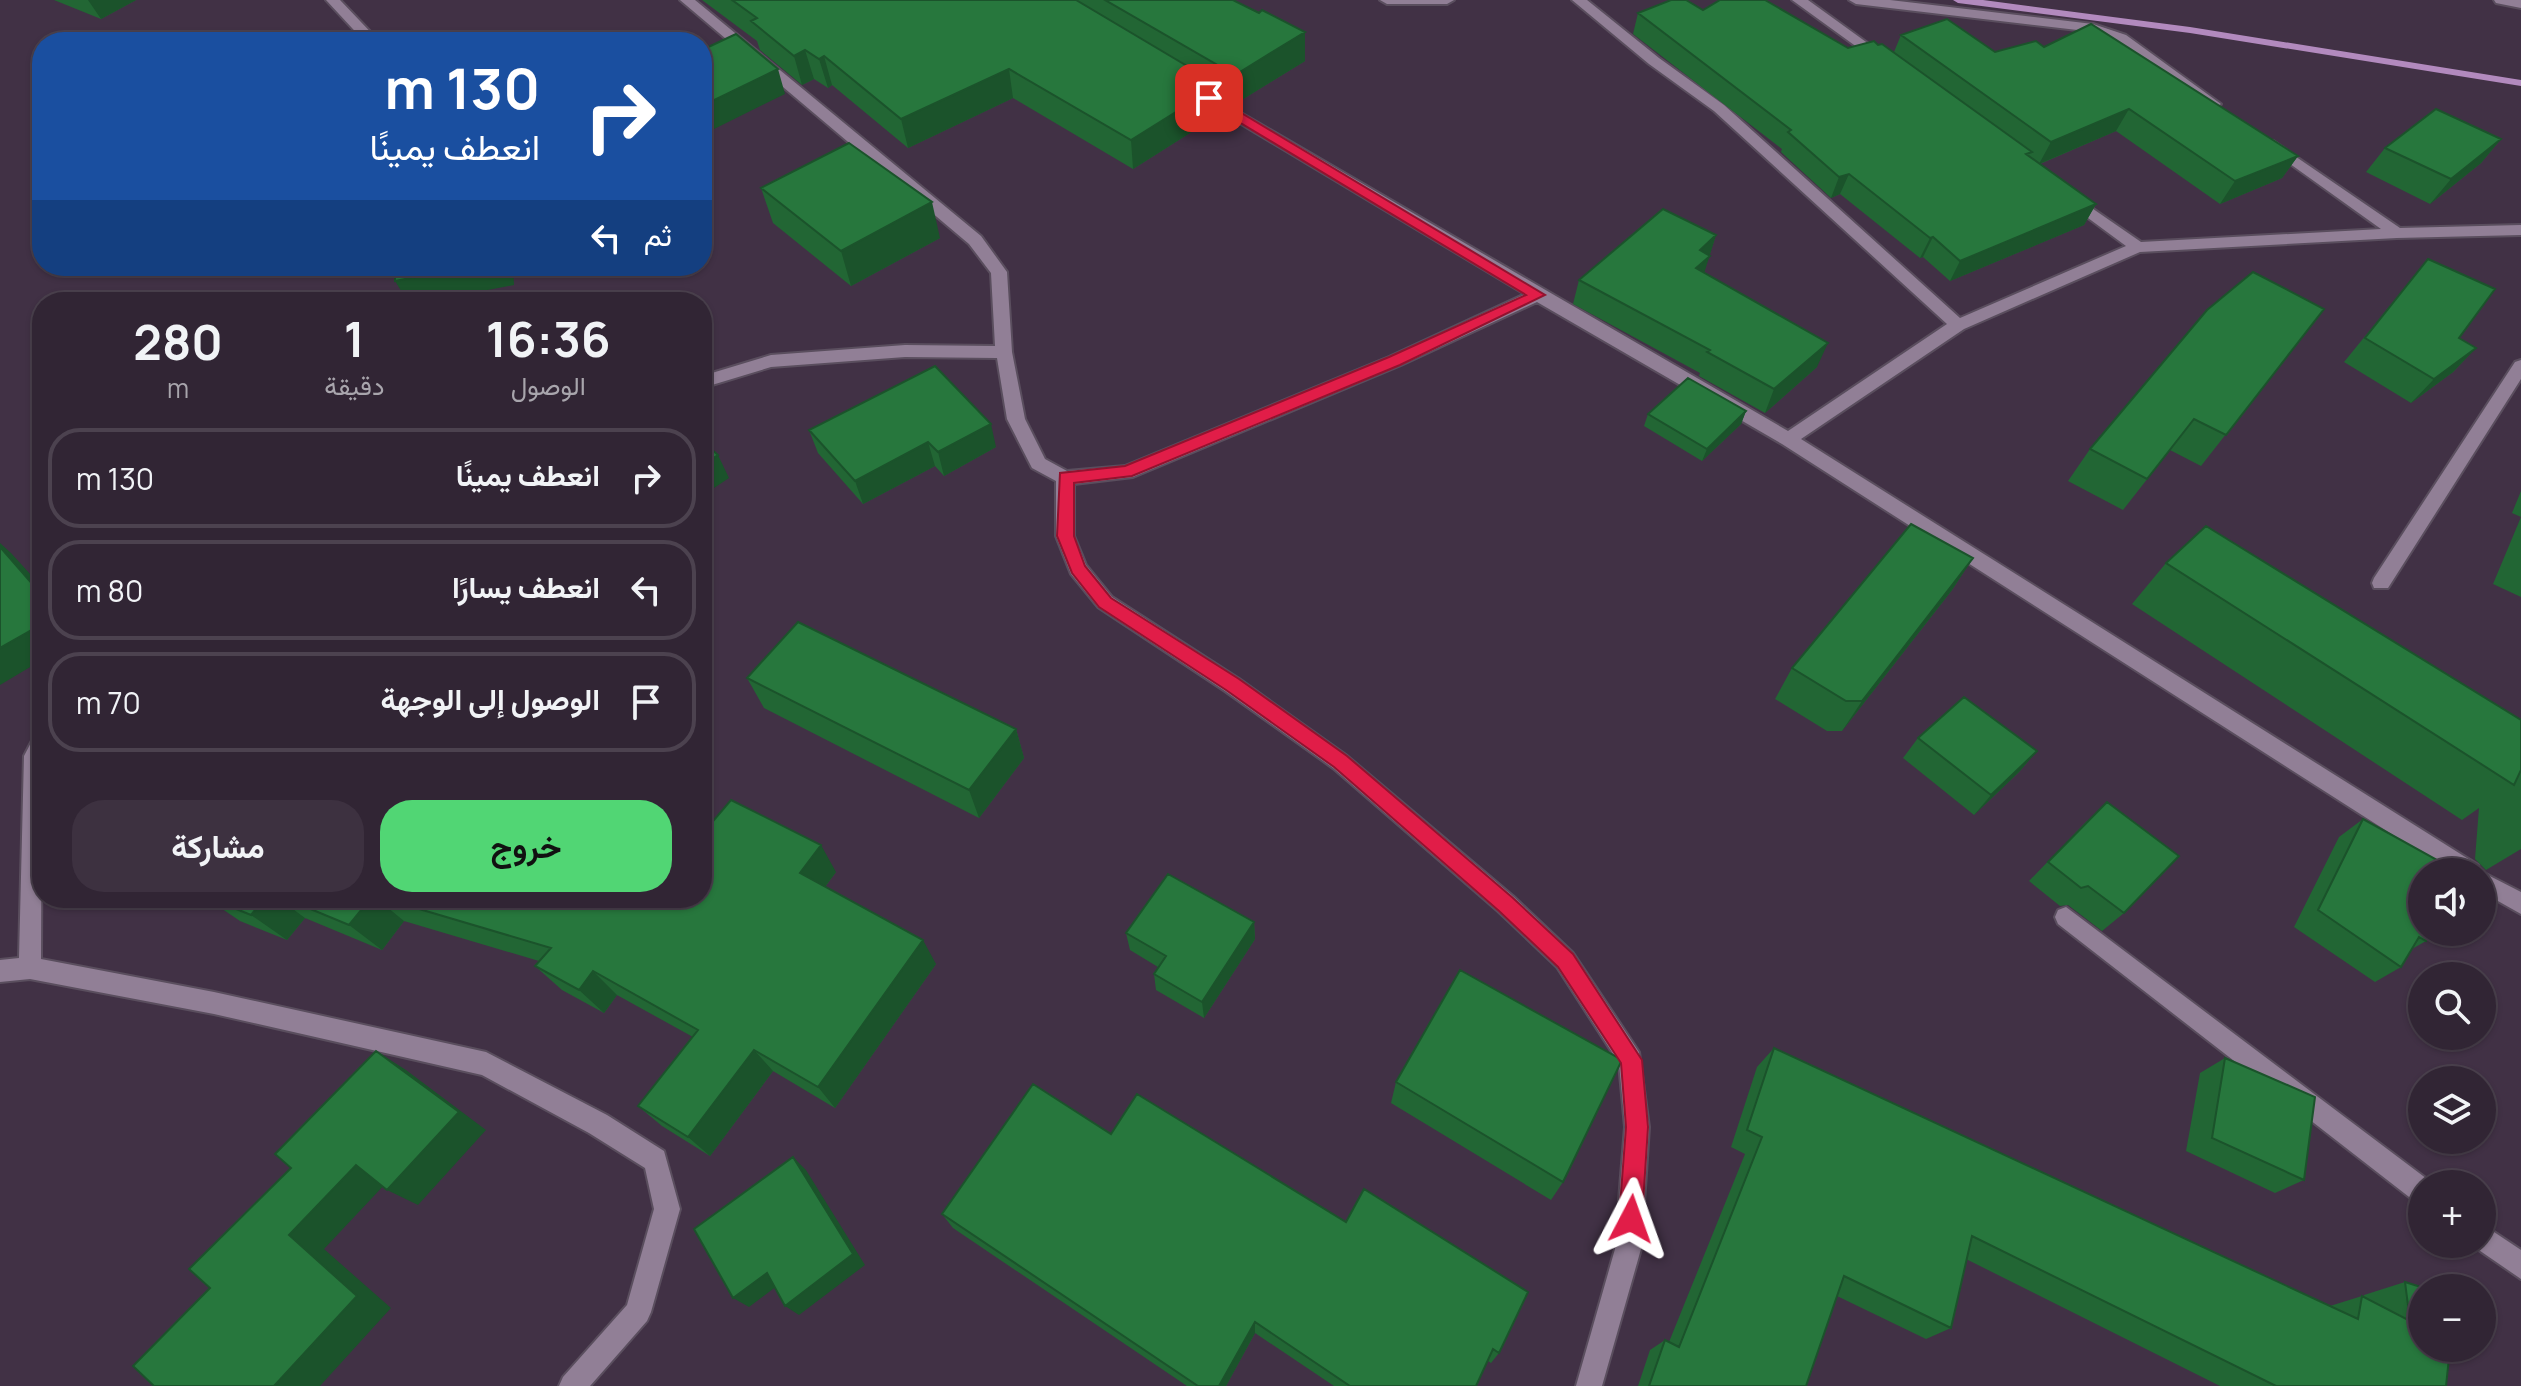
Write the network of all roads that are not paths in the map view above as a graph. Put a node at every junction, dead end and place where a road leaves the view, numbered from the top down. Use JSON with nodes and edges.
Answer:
{"nodes":[{"id":1,"x":333,"y":0,"type":"edge"},
{"id":2,"x":687,"y":0,"type":"edge"},
{"id":3,"x":1387,"y":0,"type":"edge"},
{"id":4,"x":1447,"y":0,"type":"edge"},
{"id":5,"x":1579,"y":0,"type":"edge"},
{"id":6,"x":1799,"y":0,"type":"edge"},
{"id":7,"x":1856,"y":0,"type":"edge"},
{"id":8,"x":2501,"y":0,"type":"edge"},
{"id":9,"x":2521,"y":4,"type":"edge"},
{"id":10,"x":363,"y":32,"type":"edge"},
{"id":11,"x":1896,"y":69,"type":"edge"},
{"id":12,"x":1181,"y":82,"type":"edge"},
{"id":13,"x":2221,"y":109,"type":"edge"},
{"id":14,"x":2259,"y":135,"type":"edge"},
{"id":15,"x":2061,"y":192,"type":"edge"},
{"id":16,"x":2521,"y":230,"type":"edge"},
{"id":17,"x":2397,"y":233,"type":"junction"},
{"id":18,"x":2138,"y":247,"type":"junction"},
{"id":19,"x":1538,"y":295,"type":"junction"},
{"id":20,"x":1958,"y":325,"type":"junction"},
{"id":21,"x":1004,"y":352,"type":"junction"},
{"id":22,"x":2521,"y":366,"type":"edge"},
{"id":23,"x":712,"y":379,"type":"edge"},
{"id":24,"x":1788,"y":439,"type":"junction"},
{"id":25,"x":1065,"y":478,"type":"junction"},
{"id":26,"x":2381,"y":583,"type":"dead end"},
{"id":27,"x":2448,"y":858,"type":"edge"},
{"id":28,"x":32,"y":862,"type":"edge"},
{"id":29,"x":2496,"y":889,"type":"edge"},
{"id":30,"x":2521,"y":904,"type":"edge"},
{"id":31,"x":2066,"y":917,"type":"dead end"},
{"id":32,"x":30,"y":968,"type":"junction"},
{"id":33,"x":0,"y":971,"type":"edge"},
{"id":34,"x":2408,"y":1180,"type":"edge"},
{"id":35,"x":2496,"y":1247,"type":"edge"},
{"id":36,"x":2521,"y":1266,"type":"edge"},
{"id":37,"x":572,"y":1386,"type":"edge"},
{"id":38,"x":1589,"y":1386,"type":"edge"}],
"edges":[{"from":1,"to":10,"type":"street"},
{"from":2,"to":21,"type":"street"},
{"from":3,"to":4,"type":"street"},
{"from":5,"to":20,"type":"street"},
{"from":6,"to":11,"type":"street"},
{"from":7,"to":13,"type":"street"},
{"from":8,"to":9,"type":"street"},
{"from":12,"to":19,"type":"street"},
{"from":14,"to":17,"type":"street"},
{"from":15,"to":18,"type":"street"},
{"from":16,"to":17,"type":"street"},
{"from":17,"to":18,"type":"street"},
{"from":18,"to":20,"type":"street"},
{"from":19,"to":24,"type":"street"},
{"from":19,"to":25,"type":"street"},
{"from":20,"to":24,"type":"street"},
{"from":21,"to":23,"type":"street"},
{"from":21,"to":25,"type":"street"},
{"from":22,"to":26,"type":"street"},
{"from":24,"to":27,"type":"street"},
{"from":25,"to":38,"type":"street"},
{"from":28,"to":32,"type":"street"},
{"from":29,"to":30,"type":"street"},
{"from":31,"to":34,"type":"street"},
{"from":32,"to":33,"type":"street"},
{"from":32,"to":37,"type":"street"},
{"from":35,"to":36,"type":"street"}]}
